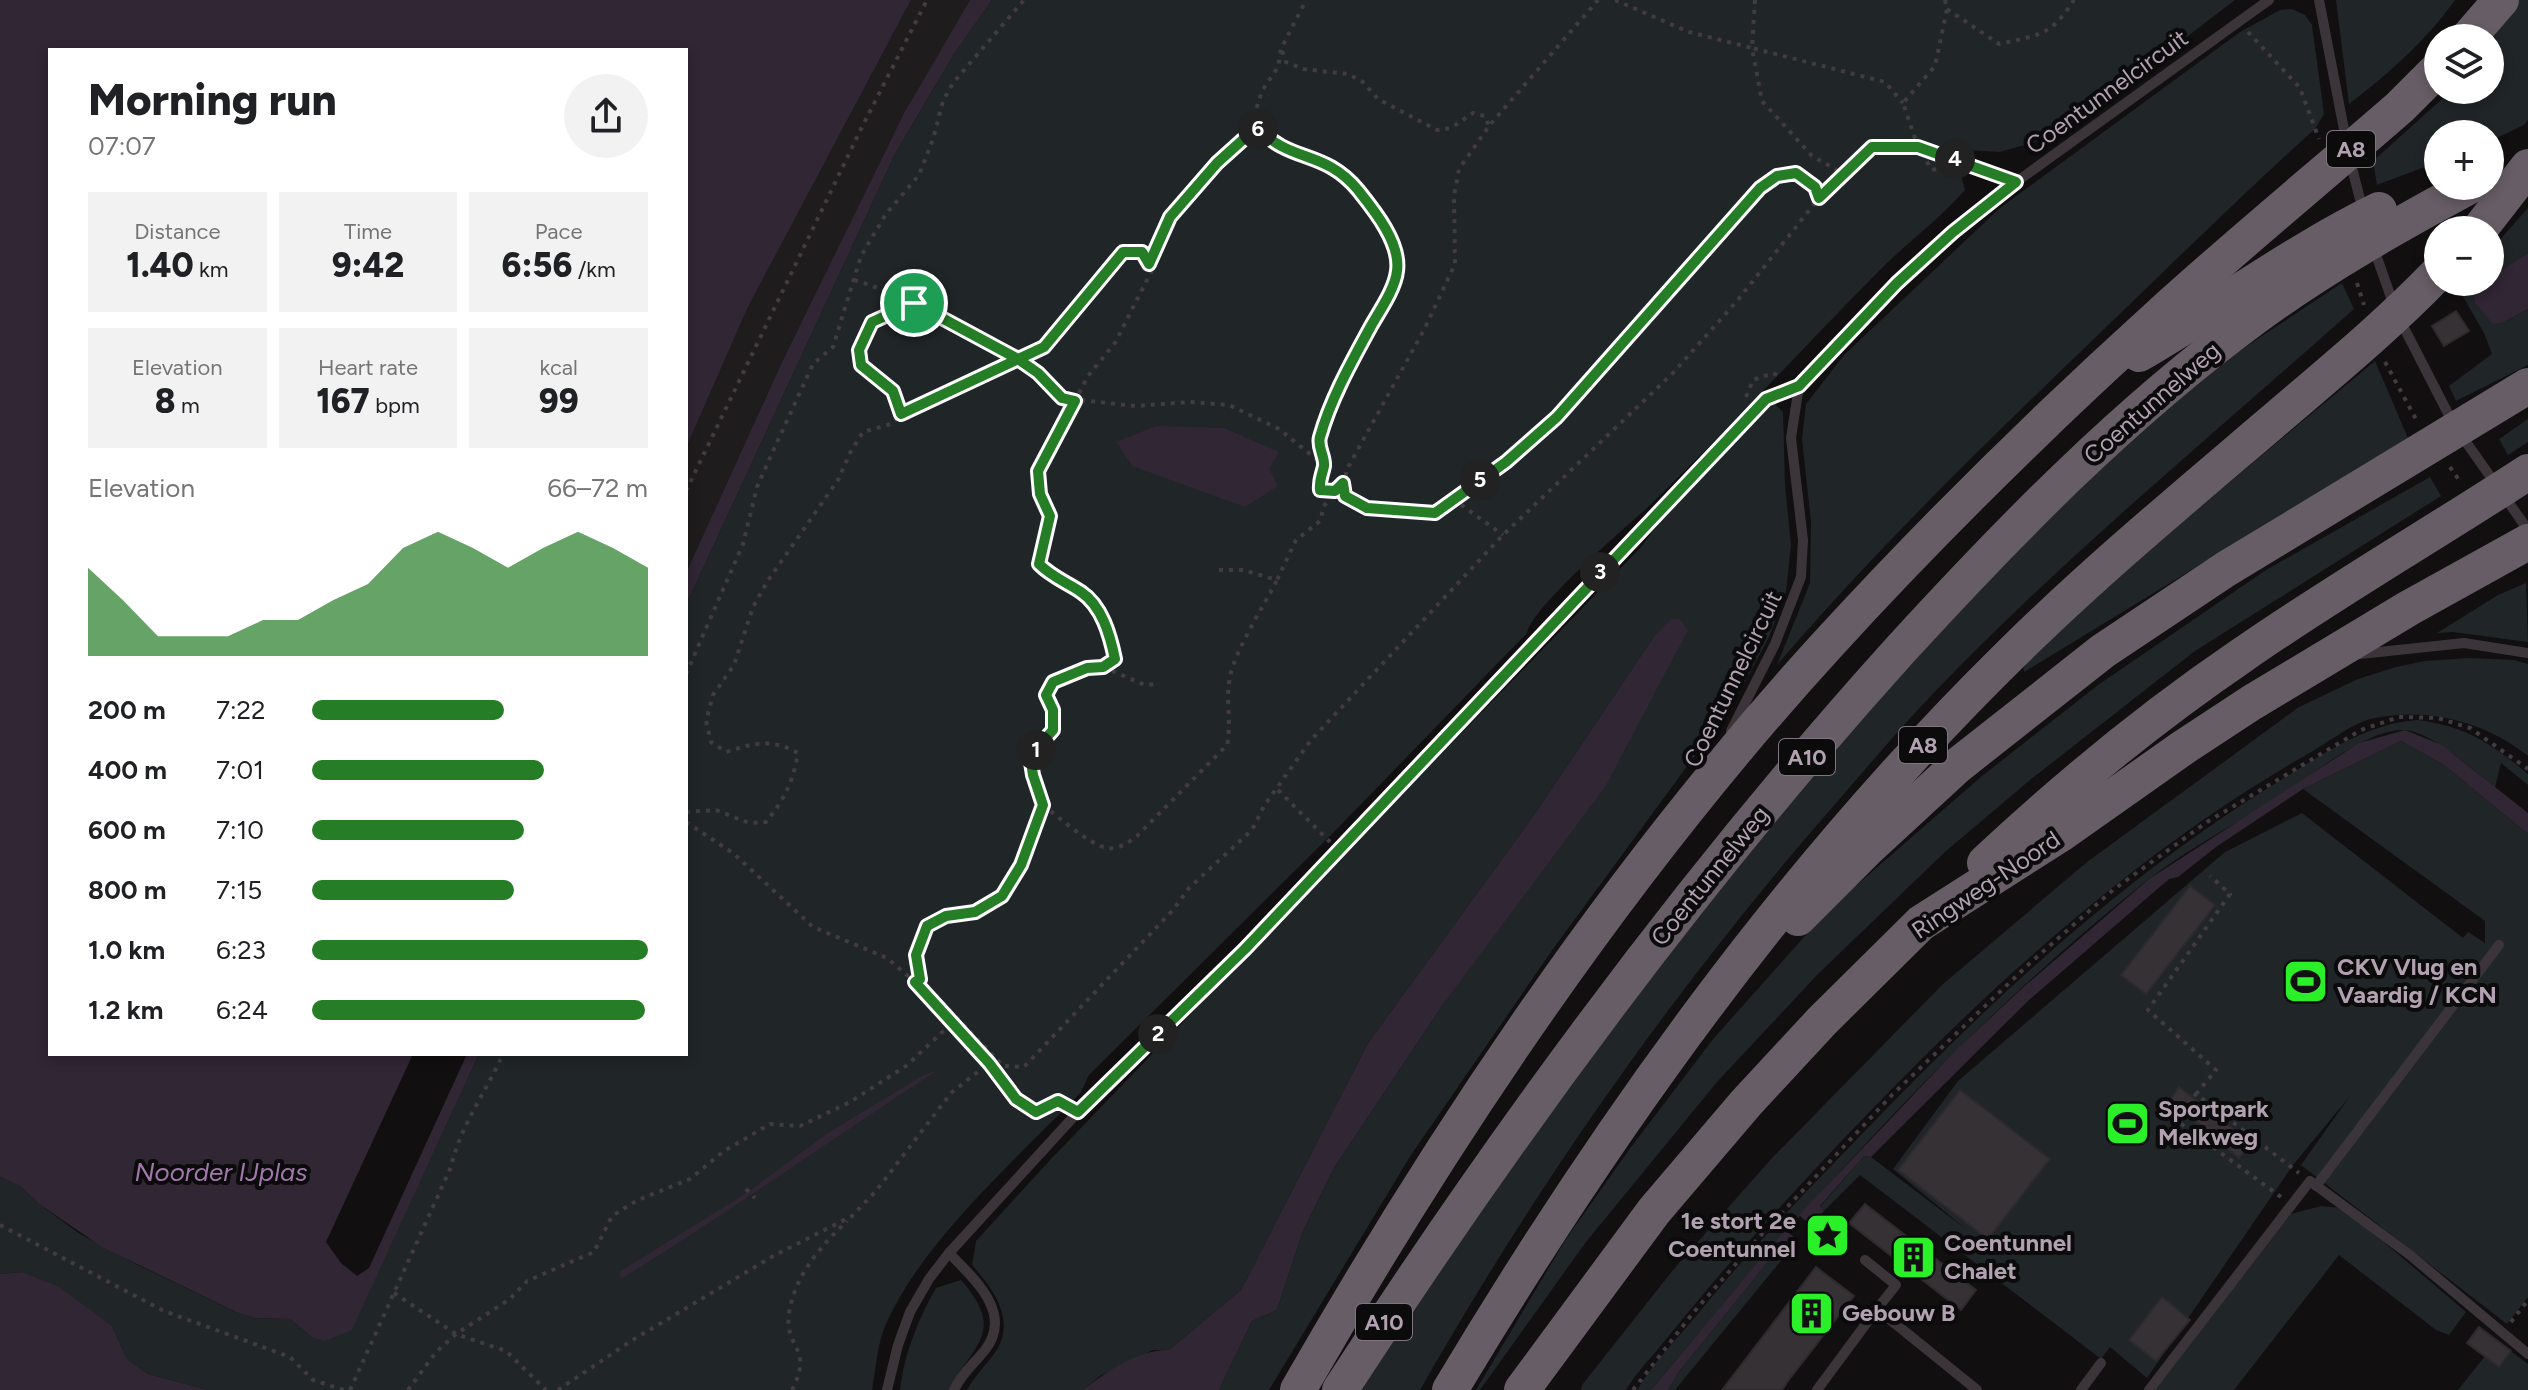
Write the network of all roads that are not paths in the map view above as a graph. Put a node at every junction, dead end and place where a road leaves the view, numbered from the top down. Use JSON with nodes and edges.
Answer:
{"nodes":[{"id":1,"x":2269,"y":0,"type":"edge"},
{"id":2,"x":2319,"y":0,"type":"edge"},
{"id":3,"x":2501,"y":0,"type":"edge"},
{"id":4,"x":2480,"y":24,"type":"edge"},
{"id":5,"x":2424,"y":83,"type":"edge"},
{"id":6,"x":2528,"y":158,"type":"edge"},
{"id":7,"x":2528,"y":167,"type":"edge"},
{"id":8,"x":2504,"y":169,"type":"edge"},
{"id":9,"x":2424,"y":198,"type":"edge"},
{"id":10,"x":2490,"y":216,"type":"edge"},
{"id":11,"x":2319,"y":258,"type":"junction"},
{"id":12,"x":2424,"y":286,"type":"edge"},
{"id":13,"x":1799,"y":386,"type":"junction"},
{"id":14,"x":2528,"y":386,"type":"edge"},
{"id":15,"x":2079,"y":389,"type":"junction"},
{"id":16,"x":2528,"y":472,"type":"edge"},
{"id":17,"x":2528,"y":530,"type":"edge"},
{"id":18,"x":2528,"y":542,"type":"edge"},
{"id":19,"x":2528,"y":653,"type":"edge"},
{"id":20,"x":2325,"y":658,"type":"junction"},
{"id":21,"x":1698,"y":797,"type":"junction"},
{"id":22,"x":1921,"y":923,"type":"junction"},
{"id":23,"x":2499,"y":945,"type":"dead end"},
{"id":24,"x":1639,"y":1100,"type":"junction"},
{"id":25,"x":2313,"y":1183,"type":"junction"},
{"id":26,"x":949,"y":1253,"type":"junction"},
{"id":27,"x":1865,"y":1260,"type":"dead end"},
{"id":28,"x":1877,"y":1309,"type":"junction"},
{"id":29,"x":2528,"y":1354,"type":"edge"},
{"id":30,"x":2101,"y":1363,"type":"dead end"},
{"id":31,"x":887,"y":1390,"type":"edge"},
{"id":32,"x":954,"y":1390,"type":"edge"},
{"id":33,"x":1298,"y":1390,"type":"edge"},
{"id":34,"x":1340,"y":1390,"type":"edge"},
{"id":35,"x":1450,"y":1390,"type":"edge"},
{"id":36,"x":1522,"y":1390,"type":"edge"},
{"id":37,"x":1817,"y":1390,"type":"edge"},
{"id":38,"x":1977,"y":1390,"type":"edge"},
{"id":39,"x":2081,"y":1390,"type":"edge"},
{"id":40,"x":2149,"y":1390,"type":"edge"}],
"edges":[{"from":1,"to":13,"type":"lane","name":"Coentunnelcircuit"},
{"from":2,"to":17,"type":"lane"},
{"from":3,"to":4,"type":"highway"},
{"from":5,"to":15,"type":"highway","number":"A8"},
{"from":6,"to":8,"type":"highway"},
{"from":7,"to":10,"type":"highway"},
{"from":9,"to":11,"type":"highway","number":"A10"},
{"from":11,"to":15,"type":"highway","number":"A10"},
{"from":11,"to":34,"type":"highway","name":"Coentunnelweg","number":"A10"},
{"from":12,"to":24,"type":"highway","number":"A8"},
{"from":13,"to":21,"type":"lane","name":"Coentunnelcircuit"},
{"from":13,"to":26,"type":"lane","name":"Coentunnelcircuit"},
{"from":14,"to":24,"type":"highway"},
{"from":15,"to":21,"type":"highway","number":"A10"},
{"from":16,"to":22,"type":"highway"},
{"from":18,"to":20,"type":"highway","name":"Ringweg-Noord"},
{"from":19,"to":20,"type":"lane"},
{"from":20,"to":22,"type":"highway","name":"Ringweg-Noord"},
{"from":21,"to":33,"type":"highway","number":"A10"},
{"from":22,"to":36,"type":"highway","name":"Ringweg-Noord"},
{"from":23,"to":25,"type":"lane"},
{"from":24,"to":35,"type":"highway"},
{"from":25,"to":29,"type":"lane"},
{"from":25,"to":40,"type":"lane"},
{"from":26,"to":31,"type":"lane","name":"Coentunnelcircuit"},
{"from":26,"to":32,"type":"lane"},
{"from":27,"to":28,"type":"lane"},
{"from":28,"to":37,"type":"lane"},
{"from":28,"to":38,"type":"lane"},
{"from":30,"to":39,"type":"lane"}]}
